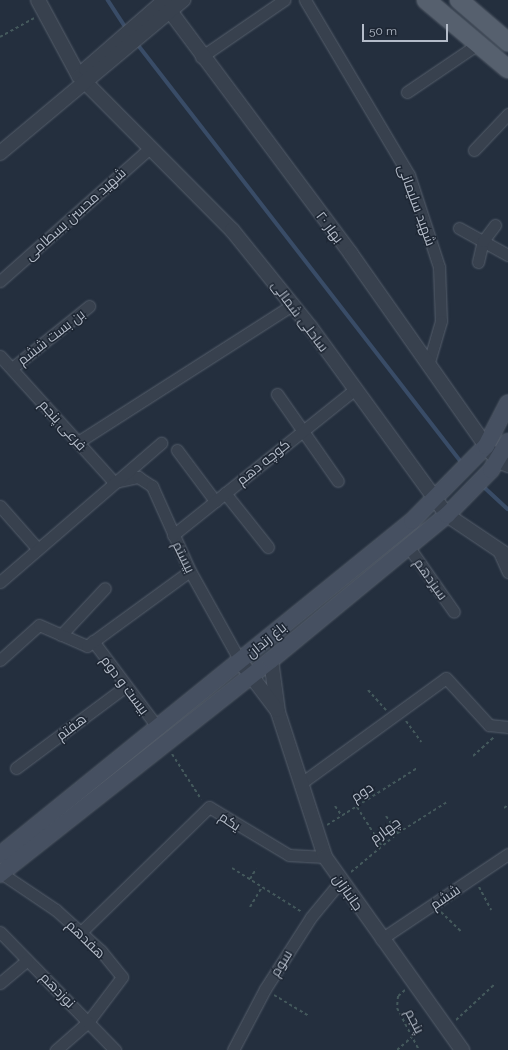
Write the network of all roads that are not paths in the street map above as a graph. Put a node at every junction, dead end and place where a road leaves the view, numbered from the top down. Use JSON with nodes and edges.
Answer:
{"nodes":[{"id":1,"x":183,"y":0,"type":"edge"},
{"id":2,"x":284,"y":0,"type":"edge"},
{"id":3,"x":305,"y":0,"type":"edge"},
{"id":4,"x":426,"y":0,"type":"edge"},
{"id":5,"x":459,"y":0,"type":"edge"},
{"id":6,"x":166,"y":3,"type":"edge"},
{"id":7,"x":41,"y":6,"type":"edge"},
{"id":8,"x":506,"y":37,"type":"edge"},
{"id":9,"x":478,"y":44,"type":"junction"},
{"id":10,"x":201,"y":57,"type":"junction"},
{"id":11,"x":508,"y":69,"type":"edge"},
{"id":12,"x":82,"y":78,"type":"junction"},
{"id":13,"x":407,"y":92,"type":"dead end"},
{"id":14,"x":508,"y":114,"type":"edge"},
{"id":15,"x":150,"y":148,"type":"junction"},
{"id":16,"x":474,"y":150,"type":"dead end"},
{"id":17,"x":0,"y":153,"type":"edge"},
{"id":18,"x":495,"y":225,"type":"dead end"},
{"id":19,"x":459,"y":228,"type":"dead end"},
{"id":20,"x":483,"y":241,"type":"junction"},
{"id":21,"x":508,"y":254,"type":"edge"},
{"id":22,"x":478,"y":262,"type":"dead end"},
{"id":23,"x":0,"y":281,"type":"edge"},
{"id":24,"x":292,"y":305,"type":"junction"},
{"id":25,"x":89,"y":306,"type":"dead end"},
{"id":26,"x":0,"y":356,"type":"edge"},
{"id":27,"x":429,"y":362,"type":"junction"},
{"id":28,"x":12,"y":368,"type":"junction"},
{"id":29,"x":354,"y":390,"type":"junction"},
{"id":30,"x":277,"y":394,"type":"dead end"},
{"id":31,"x":508,"y":403,"type":"edge"},
{"id":32,"x":302,"y":431,"type":"junction"},
{"id":33,"x":78,"y":442,"type":"junction"},
{"id":34,"x":508,"y":442,"type":"edge"},
{"id":35,"x":161,"y":443,"type":"dead end"},
{"id":36,"x":177,"y":450,"type":"dead end"},
{"id":37,"x":481,"y":450,"type":"junction"},
{"id":38,"x":499,"y":465,"type":"edge"},
{"id":39,"x":338,"y":481,"type":"dead end"},
{"id":40,"x":114,"y":482,"type":"junction"},
{"id":41,"x":225,"y":494,"type":"junction"},
{"id":42,"x":440,"y":495,"type":"junction"},
{"id":43,"x":215,"y":501,"type":"junction"},
{"id":44,"x":0,"y":506,"type":"edge"},
{"id":45,"x":447,"y":515,"type":"junction"},
{"id":46,"x":173,"y":535,"type":"junction"},
{"id":47,"x":408,"y":546,"type":"junction"},
{"id":48,"x":268,"y":547,"type":"dead end"},
{"id":49,"x":37,"y":548,"type":"junction"},
{"id":50,"x":503,"y":554,"type":"edge"},
{"id":51,"x":190,"y":571,"type":"junction"},
{"id":52,"x":508,"y":572,"type":"edge"},
{"id":53,"x":0,"y":582,"type":"edge"},
{"id":54,"x":105,"y":588,"type":"dead end"},
{"id":55,"x":454,"y":612,"type":"dead end"},
{"id":56,"x":61,"y":635,"type":"junction"},
{"id":57,"x":93,"y":641,"type":"junction"},
{"id":58,"x":0,"y":660,"type":"edge"},
{"id":59,"x":271,"y":660,"type":"junction"},
{"id":60,"x":240,"y":661,"type":"junction"},
{"id":61,"x":250,"y":676,"type":"junction"},
{"id":62,"x":126,"y":686,"type":"junction"},
{"id":63,"x":278,"y":712,"type":"junction"},
{"id":64,"x":504,"y":727,"type":"edge"},
{"id":65,"x":158,"y":728,"type":"junction"},
{"id":66,"x":16,"y":768,"type":"dead end"},
{"id":67,"x":300,"y":784,"type":"junction"},
{"id":68,"x":0,"y":854,"type":"edge"},
{"id":69,"x":508,"y":854,"type":"edge"},
{"id":70,"x":325,"y":857,"type":"junction"},
{"id":71,"x":0,"y":873,"type":"edge"},
{"id":72,"x":340,"y":882,"type":"junction"},
{"id":73,"x":0,"y":932,"type":"edge"},
{"id":74,"x":81,"y":932,"type":"junction"},
{"id":75,"x":381,"y":939,"type":"junction"},
{"id":76,"x":27,"y":960,"type":"junction"},
{"id":77,"x":0,"y":983,"type":"edge"},
{"id":78,"x":88,"y":1022,"type":"junction"},
{"id":79,"x":56,"y":1050,"type":"edge"},
{"id":80,"x":115,"y":1050,"type":"edge"},
{"id":81,"x":233,"y":1050,"type":"edge"},
{"id":82,"x":462,"y":1050,"type":"edge"}],
"edges":[{"from":1,"to":6,"type":"street"},
{"from":2,"to":10,"type":"street"},
{"from":3,"to":27,"type":"street","name":"شهید سلیمانی"},
{"from":4,"to":9,"type":"main road"},
{"from":5,"to":8,"type":"main road"},
{"from":6,"to":10,"type":"street","name":"بهار ۲۰"},
{"from":6,"to":12,"type":"street"},
{"from":7,"to":12,"type":"street","name":"ساحلی شمالی"},
{"from":9,"to":11,"type":"main road"},
{"from":9,"to":13,"type":"street"},
{"from":10,"to":27,"type":"street","name":"بهار ۲۰"},
{"from":12,"to":15,"type":"street","name":"ساحلی شمالی"},
{"from":12,"to":17,"type":"street"},
{"from":14,"to":16,"type":"street"},
{"from":15,"to":23,"type":"street","name":"شهید محسن بسطامی"},
{"from":15,"to":24,"type":"street","name":"ساحلی شمالی"},
{"from":18,"to":20,"type":"street"},
{"from":19,"to":20,"type":"street"},
{"from":20,"to":21,"type":"street"},
{"from":20,"to":22,"type":"street"},
{"from":24,"to":29,"type":"street","name":"ساحلی شمالی"},
{"from":24,"to":33,"type":"street"},
{"from":25,"to":28,"type":"street","name":"بن بست ششم"},
{"from":26,"to":28,"type":"street","name":"فرعی پنجم"},
{"from":27,"to":37,"type":"street","name":"بهار ۲۰"},
{"from":28,"to":33,"type":"street","name":"فرعی پنجم"},
{"from":29,"to":32,"type":"street","name":"کوچه دهم"},
{"from":29,"to":42,"type":"street","name":"ساحلی شمالی"},
{"from":30,"to":32,"type":"street"},
{"from":31,"to":37,"type":"main road","name":"باغ زندان"},
{"from":32,"to":39,"type":"street"},
{"from":32,"to":41,"type":"street","name":"کوچه دهم"},
{"from":33,"to":40,"type":"street","name":"فرعی پنجم"},
{"from":34,"to":38,"type":"main road","name":"باغ زندان"},
{"from":35,"to":40,"type":"street"},
{"from":36,"to":43,"type":"street"},
{"from":37,"to":38,"type":"street","name":"بهار ۲۰"},
{"from":37,"to":42,"type":"main road","name":"باغ زندان"},
{"from":38,"to":45,"type":"main road","name":"باغ زندان"},
{"from":40,"to":46,"type":"street","name":"بیستم"},
{"from":40,"to":49,"type":"street"},
{"from":41,"to":43,"type":"street","name":"کوچه دهم"},
{"from":41,"to":48,"type":"street"},
{"from":42,"to":45,"type":"street","name":"ساحلی شمالی"},
{"from":42,"to":60,"type":"main road","name":"باغ زندان"},
{"from":43,"to":46,"type":"street","name":"کوچه دهم"},
{"from":44,"to":49,"type":"street"},
{"from":45,"to":47,"type":"main road","name":"باغ زندان"},
{"from":45,"to":50,"type":"street","name":"ساحلی شمالی"},
{"from":46,"to":51,"type":"street","name":"بیستم"},
{"from":47,"to":55,"type":"street","name":"سیزدهم"},
{"from":47,"to":59,"type":"main road","name":"باغ زندان"},
{"from":49,"to":53,"type":"street"},
{"from":50,"to":52,"type":"street"},
{"from":51,"to":57,"type":"street"},
{"from":51,"to":60,"type":"street","name":"بیستم"},
{"from":54,"to":56,"type":"street"},
{"from":56,"to":57,"type":"street"},
{"from":56,"to":58,"type":"street"},
{"from":57,"to":62,"type":"street","name":"بیست و دوم"},
{"from":59,"to":61,"type":"main road","name":"باغ زندان"},
{"from":59,"to":63,"type":"street","name":"جانبازان"},
{"from":60,"to":61,"type":"street","name":"جانبازان"},
{"from":60,"to":65,"type":"main road","name":"باغ زندان"},
{"from":61,"to":63,"type":"street","name":"جانبازان"},
{"from":61,"to":71,"type":"main road","name":"باغ زندان"},
{"from":62,"to":65,"type":"street","name":"بیست و دوم"},
{"from":62,"to":66,"type":"street","name":"هفتم"},
{"from":63,"to":67,"type":"street","name":"جانبازان"},
{"from":64,"to":67,"type":"street"},
{"from":65,"to":68,"type":"main road","name":"باغ زندان"},
{"from":67,"to":70,"type":"street","name":"جانبازان"},
{"from":69,"to":75,"type":"street","name":"ششم"},
{"from":70,"to":72,"type":"street","name":"جانبازان"},
{"from":70,"to":74,"type":"street","name":"یکم"},
{"from":71,"to":74,"type":"street","name":"هفدهم"},
{"from":72,"to":75,"type":"street","name":"جانبازان"},
{"from":72,"to":81,"type":"street","name":"سوم"},
{"from":73,"to":76,"type":"street","name":"نوزدهم"},
{"from":74,"to":78,"type":"street","name":"هفدهم"},
{"from":75,"to":82,"type":"street","name":"جانبازان"},
{"from":76,"to":77,"type":"street"},
{"from":76,"to":78,"type":"street","name":"نوزدهم"},
{"from":78,"to":79,"type":"street"},
{"from":78,"to":80,"type":"street","name":"نوزدهم"}]}
